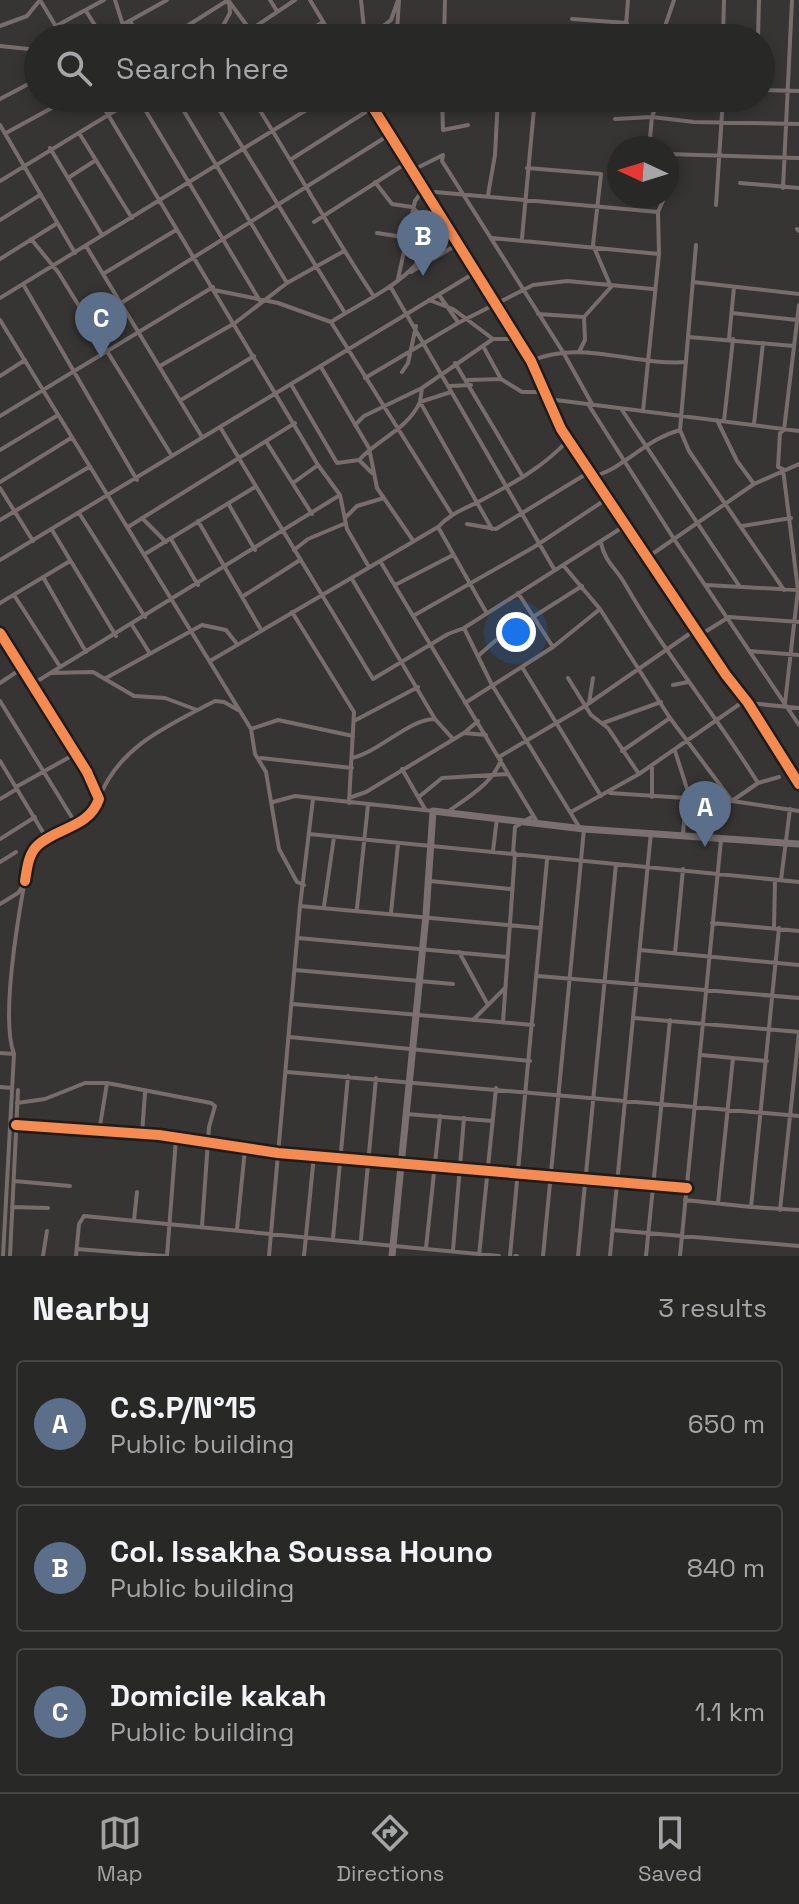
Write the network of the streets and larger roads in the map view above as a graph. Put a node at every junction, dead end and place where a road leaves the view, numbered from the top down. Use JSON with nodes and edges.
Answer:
{"nodes":[{"id":1,"x":104,"y":0,"type":"edge"},
{"id":2,"x":115,"y":0,"type":"edge"},
{"id":3,"x":167,"y":0,"type":"edge"},
{"id":4,"x":228,"y":0,"type":"edge"},
{"id":5,"x":270,"y":0,"type":"edge"},
{"id":6,"x":295,"y":0,"type":"edge"},
{"id":7,"x":310,"y":0,"type":"edge"},
{"id":8,"x":361,"y":0,"type":"edge"},
{"id":9,"x":398,"y":0,"type":"edge"},
{"id":10,"x":444,"y":0,"type":"edge"},
{"id":11,"x":628,"y":0,"type":"edge"},
{"id":12,"x":674,"y":0,"type":"edge"},
{"id":13,"x":724,"y":0,"type":"edge"},
{"id":14,"x":759,"y":0,"type":"edge"},
{"id":15,"x":792,"y":0,"type":"edge"},
{"id":16,"x":86,"y":11,"type":"junction"},
{"id":17,"x":277,"y":11,"type":"junction"},
{"id":18,"x":572,"y":19,"type":"dead end"},
{"id":19,"x":130,"y":21,"type":"junction"},
{"id":20,"x":323,"y":22,"type":"joint"},
{"id":21,"x":627,"y":23,"type":"joint"},
{"id":22,"x":55,"y":24,"type":"edge"},
{"id":23,"x":60,"y":24,"type":"edge"},
{"id":24,"x":94,"y":24,"type":"edge"},
{"id":25,"x":124,"y":24,"type":"joint"},
{"id":26,"x":132,"y":24,"type":"edge"},
{"id":27,"x":190,"y":24,"type":"edge"},
{"id":28,"x":224,"y":24,"type":"edge"},
{"id":29,"x":240,"y":24,"type":"edge"},
{"id":30,"x":258,"y":24,"type":"edge"},
{"id":31,"x":320,"y":24,"type":"edge"},
{"id":32,"x":366,"y":24,"type":"edge"},
{"id":33,"x":386,"y":24,"type":"edge"},
{"id":34,"x":397,"y":24,"type":"edge"},
{"id":35,"x":444,"y":24,"type":"edge"},
{"id":36,"x":666,"y":24,"type":"edge"},
{"id":37,"x":723,"y":24,"type":"edge"},
{"id":38,"x":758,"y":24,"type":"edge"},
{"id":39,"x":0,"y":26,"type":"edge"},
{"id":40,"x":0,"y":46,"type":"edge"},
{"id":41,"x":24,"y":49,"type":"edge"},
{"id":42,"x":24,"y":86,"type":"edge"},
{"id":43,"x":775,"y":91,"type":"edge"},
{"id":44,"x":788,"y":91,"type":"junction"},
{"id":45,"x":799,"y":91,"type":"edge"},
{"id":46,"x":0,"y":99,"type":"edge"},
{"id":47,"x":44,"y":112,"type":"edge"},
{"id":48,"x":106,"y":112,"type":"edge"},
{"id":49,"x":113,"y":112,"type":"edge"},
{"id":50,"x":146,"y":112,"type":"edge"},
{"id":51,"x":184,"y":112,"type":"edge"},
{"id":52,"x":221,"y":112,"type":"edge"},
{"id":53,"x":261,"y":112,"type":"edge"},
{"id":54,"x":304,"y":112,"type":"edge"},
{"id":55,"x":365,"y":112,"type":"edge"},
{"id":56,"x":376,"y":112,"type":"edge"},
{"id":57,"x":442,"y":112,"type":"edge"},
{"id":58,"x":497,"y":112,"type":"edge"},
{"id":59,"x":533,"y":112,"type":"edge"},
{"id":60,"x":654,"y":112,"type":"edge"},
{"id":61,"x":722,"y":112,"type":"edge"},
{"id":62,"x":108,"y":115,"type":"junction"},
{"id":63,"x":652,"y":117,"type":"junction"},
{"id":64,"x":615,"y":119,"type":"dead end"},
{"id":65,"x":722,"y":122,"type":"junction"},
{"id":66,"x":787,"y":124,"type":"junction"},
{"id":67,"x":799,"y":124,"type":"edge"},
{"id":68,"x":0,"y":125,"type":"edge"},
{"id":69,"x":468,"y":125,"type":"dead end"},
{"id":70,"x":273,"y":132,"type":"junction"},
{"id":71,"x":6,"y":133,"type":"junction"},
{"id":72,"x":79,"y":133,"type":"junction"},
{"id":73,"x":389,"y":135,"type":"junction"},
{"id":74,"x":650,"y":136,"type":"edge"},
{"id":75,"x":50,"y":148,"type":"junction"},
{"id":76,"x":244,"y":149,"type":"junction"},
{"id":77,"x":679,"y":154,"type":"edge"},
{"id":78,"x":720,"y":156,"type":"junction"},
{"id":79,"x":785,"y":157,"type":"junction"},
{"id":80,"x":799,"y":158,"type":"edge"},
{"id":81,"x":96,"y":160,"type":"junction"},
{"id":82,"x":290,"y":160,"type":"junction"},
{"id":83,"x":408,"y":162,"type":"junction"},
{"id":84,"x":216,"y":165,"type":"junction"},
{"id":85,"x":22,"y":166,"type":"junction"},
{"id":86,"x":527,"y":168,"type":"junction"},
{"id":87,"x":413,"y":170,"type":"junction"},
{"id":88,"x":68,"y":178,"type":"junction"},
{"id":89,"x":0,"y":181,"type":"edge"},
{"id":90,"x":375,"y":182,"type":"junction"},
{"id":91,"x":189,"y":183,"type":"junction"},
{"id":92,"x":740,"y":183,"type":"dead end"},
{"id":93,"x":425,"y":188,"type":"junction"},
{"id":94,"x":783,"y":188,"type":"junction"},
{"id":95,"x":799,"y":188,"type":"edge"},
{"id":96,"x":307,"y":189,"type":"junction"},
{"id":97,"x":435,"y":192,"type":"dead end"},
{"id":98,"x":462,"y":194,"type":"junction"},
{"id":99,"x":40,"y":195,"type":"junction"},
{"id":100,"x":488,"y":195,"type":"junction"},
{"id":101,"x":523,"y":198,"type":"junction"},
{"id":102,"x":159,"y":201,"type":"junction"},
{"id":103,"x":716,"y":205,"type":"dead end"},
{"id":104,"x":279,"y":206,"type":"junction"},
{"id":105,"x":597,"y":206,"type":"junction"},
{"id":106,"x":660,"y":208,"type":"edge"},
{"id":107,"x":414,"y":210,"type":"junction"},
{"id":108,"x":658,"y":212,"type":"junction"},
{"id":109,"x":438,"y":213,"type":"junction"},
{"id":110,"x":323,"y":216,"type":"junction"},
{"id":111,"x":132,"y":218,"type":"junction"},
{"id":112,"x":0,"y":220,"type":"edge"},
{"id":113,"x":250,"y":222,"type":"junction"},
{"id":114,"x":314,"y":222,"type":"dead end"},
{"id":115,"x":56,"y":224,"type":"junction"},
{"id":116,"x":177,"y":230,"type":"junction"},
{"id":117,"x":437,"y":231,"type":"junction"},
{"id":118,"x":377,"y":233,"type":"dead end"},
{"id":119,"x":103,"y":236,"type":"junction"},
{"id":120,"x":409,"y":237,"type":"junction"},
{"id":121,"x":492,"y":238,"type":"junction"},
{"id":122,"x":522,"y":238,"type":"junction"},
{"id":123,"x":31,"y":239,"type":"junction"},
{"id":124,"x":222,"y":240,"type":"junction"},
{"id":125,"x":458,"y":244,"type":"junction"},
{"id":126,"x":593,"y":245,"type":"junction"},
{"id":127,"x":696,"y":245,"type":"dead end"},
{"id":128,"x":86,"y":246,"type":"junction"},
{"id":129,"x":430,"y":248,"type":"junction"},
{"id":130,"x":345,"y":251,"type":"junction"},
{"id":131,"x":75,"y":253,"type":"junction"},
{"id":132,"x":659,"y":254,"type":"junction"},
{"id":133,"x":193,"y":258,"type":"junction"},
{"id":134,"x":0,"y":259,"type":"edge"},
{"id":135,"x":53,"y":267,"type":"junction"},
{"id":136,"x":316,"y":267,"type":"junction"},
{"id":137,"x":476,"y":272,"type":"junction"},
{"id":138,"x":103,"y":274,"type":"junction"},
{"id":139,"x":405,"y":276,"type":"junction"},
{"id":140,"x":397,"y":281,"type":"junction"},
{"id":141,"x":693,"y":282,"type":"junction"},
{"id":142,"x":287,"y":283,"type":"junction"},
{"id":143,"x":23,"y":284,"type":"junction"},
{"id":144,"x":390,"y":286,"type":"junction"},
{"id":145,"x":611,"y":287,"type":"junction"},
{"id":146,"x":734,"y":287,"type":"junction"},
{"id":147,"x":214,"y":289,"type":"junction"},
{"id":148,"x":521,"y":289,"type":"junction"},
{"id":149,"x":653,"y":289,"type":"junction"},
{"id":150,"x":799,"y":294,"type":"edge"},
{"id":151,"x":373,"y":295,"type":"junction"},
{"id":152,"x":439,"y":295,"type":"junction"},
{"id":153,"x":0,"y":298,"type":"edge"},
{"id":154,"x":429,"y":300,"type":"junction"},
{"id":155,"x":262,"y":302,"type":"junction"},
{"id":156,"x":121,"y":303,"type":"junction"},
{"id":157,"x":496,"y":303,"type":"junction"},
{"id":158,"x":799,"y":305,"type":"edge"},
{"id":159,"x":447,"y":307,"type":"junction"},
{"id":160,"x":345,"y":313,"type":"junction"},
{"id":161,"x":408,"y":313,"type":"junction"},
{"id":162,"x":732,"y":313,"type":"junction"},
{"id":163,"x":538,"y":314,"type":"junction"},
{"id":164,"x":584,"y":317,"type":"junction"},
{"id":165,"x":466,"y":319,"type":"junction"},
{"id":166,"x":0,"y":320,"type":"edge"},
{"id":167,"x":797,"y":320,"type":"junction"},
{"id":168,"x":331,"y":322,"type":"junction"},
{"id":169,"x":235,"y":323,"type":"junction"},
{"id":170,"x":458,"y":323,"type":"junction"},
{"id":171,"x":416,"y":326,"type":"junction"},
{"id":172,"x":797,"y":327,"type":"edge"},
{"id":173,"x":7,"y":331,"type":"junction"},
{"id":174,"x":138,"y":331,"type":"junction"},
{"id":175,"x":0,"y":336,"type":"edge"},
{"id":176,"x":689,"y":337,"type":"junction"},
{"id":177,"x":493,"y":339,"type":"junction"},
{"id":178,"x":518,"y":339,"type":"junction"},
{"id":179,"x":731,"y":339,"type":"junction"},
{"id":180,"x":425,"y":342,"type":"junction"},
{"id":181,"x":763,"y":343,"type":"junction"},
{"id":182,"x":482,"y":346,"type":"junction"},
{"id":183,"x":794,"y":346,"type":"junction"},
{"id":184,"x":348,"y":350,"type":"junction"},
{"id":185,"x":106,"y":352,"type":"junction"},
{"id":186,"x":409,"y":352,"type":"junction"},
{"id":187,"x":563,"y":352,"type":"junction"},
{"id":188,"x":579,"y":352,"type":"junction"},
{"id":189,"x":254,"y":356,"type":"junction"},
{"id":190,"x":25,"y":360,"type":"junction"},
{"id":191,"x":796,"y":360,"type":"edge"},
{"id":192,"x":531,"y":361,"type":"junction"},
{"id":193,"x":686,"y":362,"type":"junction"},
{"id":194,"x":455,"y":363,"type":"junction"},
{"id":195,"x":647,"y":363,"type":"junction"},
{"id":196,"x":160,"y":366,"type":"junction"},
{"id":197,"x":321,"y":366,"type":"junction"},
{"id":198,"x":74,"y":370,"type":"junction"},
{"id":199,"x":402,"y":372,"type":"dead end"},
{"id":200,"x":443,"y":372,"type":"junction"},
{"id":201,"x":0,"y":376,"type":"edge"},
{"id":202,"x":365,"y":378,"type":"junction"},
{"id":203,"x":501,"y":379,"type":"junction"},
{"id":204,"x":469,"y":382,"type":"junction"},
{"id":205,"x":292,"y":386,"type":"junction"},
{"id":206,"x":422,"y":388,"type":"junction"},
{"id":207,"x":450,"y":389,"type":"junction"},
{"id":208,"x":43,"y":391,"type":"junction"},
{"id":209,"x":789,"y":391,"type":"junction"},
{"id":210,"x":545,"y":392,"type":"junction"},
{"id":211,"x":799,"y":393,"type":"edge"},
{"id":212,"x":278,"y":394,"type":"junction"},
{"id":213,"x":548,"y":399,"type":"junction"},
{"id":214,"x":181,"y":400,"type":"junction"},
{"id":215,"x":420,"y":402,"type":"junction"},
{"id":216,"x":590,"y":404,"type":"junction"},
{"id":217,"x":383,"y":405,"type":"junction"},
{"id":218,"x":621,"y":409,"type":"junction"},
{"id":219,"x":643,"y":411,"type":"junction"},
{"id":220,"x":58,"y":415,"type":"junction"},
{"id":221,"x":0,"y":416,"type":"edge"},
{"id":222,"x":680,"y":416,"type":"junction"},
{"id":223,"x":717,"y":420,"type":"junction"},
{"id":224,"x":724,"y":421,"type":"junction"},
{"id":225,"x":295,"y":423,"type":"junction"},
{"id":226,"x":754,"y":424,"type":"junction"},
{"id":227,"x":355,"y":425,"type":"junction"},
{"id":228,"x":220,"y":427,"type":"junction"},
{"id":229,"x":397,"y":428,"type":"junction"},
{"id":230,"x":680,"y":430,"type":"junction"},
{"id":231,"x":784,"y":430,"type":"junction"},
{"id":232,"x":799,"y":431,"type":"edge"},
{"id":233,"x":202,"y":437,"type":"junction"},
{"id":234,"x":71,"y":438,"type":"junction"},
{"id":235,"x":568,"y":440,"type":"junction"},
{"id":236,"x":267,"y":443,"type":"junction"},
{"id":237,"x":645,"y":445,"type":"junction"},
{"id":238,"x":369,"y":448,"type":"junction"},
{"id":239,"x":0,"y":450,"type":"edge"},
{"id":240,"x":172,"y":456,"type":"junction"},
{"id":241,"x":240,"y":459,"type":"junction"},
{"id":242,"x":359,"y":460,"type":"junction"},
{"id":243,"x":622,"y":461,"type":"junction"},
{"id":244,"x":799,"y":464,"type":"edge"},
{"id":245,"x":318,"y":465,"type":"junction"},
{"id":246,"x":89,"y":467,"type":"junction"},
{"id":247,"x":783,"y":469,"type":"junction"},
{"id":248,"x":374,"y":474,"type":"junction"},
{"id":249,"x":592,"y":474,"type":"junction"},
{"id":250,"x":523,"y":477,"type":"junction"},
{"id":251,"x":137,"y":480,"type":"junction"},
{"id":252,"x":0,"y":482,"type":"edge"},
{"id":253,"x":293,"y":483,"type":"junction"},
{"id":254,"x":754,"y":484,"type":"junction"},
{"id":255,"x":508,"y":485,"type":"junction"},
{"id":256,"x":255,"y":487,"type":"junction"},
{"id":257,"x":0,"y":488,"type":"edge"},
{"id":258,"x":340,"y":495,"type":"junction"},
{"id":259,"x":107,"y":496,"type":"junction"},
{"id":260,"x":384,"y":498,"type":"junction"},
{"id":261,"x":608,"y":498,"type":"junction"},
{"id":262,"x":478,"y":502,"type":"junction"},
{"id":263,"x":726,"y":503,"type":"junction"},
{"id":264,"x":229,"y":505,"type":"junction"},
{"id":265,"x":14,"y":511,"type":"junction"},
{"id":266,"x":79,"y":513,"type":"junction"},
{"id":267,"x":451,"y":513,"type":"junction"},
{"id":268,"x":522,"y":513,"type":"junction"},
{"id":269,"x":312,"y":514,"type":"junction"},
{"id":270,"x":142,"y":518,"type":"junction"},
{"id":271,"x":791,"y":518,"type":"junction"},
{"id":272,"x":0,"y":520,"type":"edge"},
{"id":273,"x":346,"y":520,"type":"junction"},
{"id":274,"x":198,"y":521,"type":"junction"},
{"id":275,"x":697,"y":523,"type":"junction"},
{"id":276,"x":467,"y":524,"type":"dead end"},
{"id":277,"x":626,"y":525,"type":"junction"},
{"id":278,"x":742,"y":526,"type":"junction"},
{"id":279,"x":128,"y":527,"type":"junction"},
{"id":280,"x":438,"y":527,"type":"junction"},
{"id":281,"x":492,"y":529,"type":"junction"},
{"id":282,"x":52,"y":530,"type":"junction"},
{"id":283,"x":282,"y":532,"type":"junction"},
{"id":284,"x":412,"y":539,"type":"junction"},
{"id":285,"x":674,"y":539,"type":"junction"},
{"id":286,"x":33,"y":541,"type":"junction"},
{"id":287,"x":168,"y":541,"type":"junction"},
{"id":288,"x":539,"y":542,"type":"junction"},
{"id":289,"x":601,"y":543,"type":"junction"},
{"id":290,"x":797,"y":548,"type":"edge"},
{"id":291,"x":255,"y":550,"type":"junction"},
{"id":292,"x":294,"y":550,"type":"junction"},
{"id":293,"x":145,"y":554,"type":"junction"},
{"id":294,"x":454,"y":554,"type":"junction"},
{"id":295,"x":648,"y":557,"type":"junction"},
{"id":296,"x":0,"y":560,"type":"edge"},
{"id":297,"x":70,"y":560,"type":"junction"},
{"id":298,"x":300,"y":560,"type":"junction"},
{"id":299,"x":380,"y":561,"type":"junction"},
{"id":300,"x":563,"y":565,"type":"junction"},
{"id":301,"x":226,"y":567,"type":"junction"},
{"id":302,"x":369,"y":567,"type":"junction"},
{"id":303,"x":554,"y":569,"type":"junction"},
{"id":304,"x":43,"y":577,"type":"junction"},
{"id":305,"x":352,"y":578,"type":"junction"},
{"id":306,"x":470,"y":583,"type":"junction"},
{"id":307,"x":704,"y":584,"type":"junction"},
{"id":308,"x":198,"y":585,"type":"junction"},
{"id":309,"x":395,"y":585,"type":"junction"},
{"id":310,"x":582,"y":586,"type":"junction"},
{"id":311,"x":740,"y":587,"type":"junction"},
{"id":312,"x":784,"y":590,"type":"junction"},
{"id":313,"x":798,"y":590,"type":"edge"},
{"id":314,"x":518,"y":593,"type":"junction"},
{"id":315,"x":14,"y":595,"type":"junction"},
{"id":316,"x":322,"y":595,"type":"junction"},
{"id":317,"x":244,"y":596,"type":"junction"},
{"id":318,"x":173,"y":601,"type":"junction"},
{"id":319,"x":0,"y":603,"type":"edge"},
{"id":320,"x":600,"y":609,"type":"junction"},
{"id":321,"x":292,"y":612,"type":"junction"},
{"id":322,"x":486,"y":612,"type":"junction"},
{"id":323,"x":413,"y":616,"type":"junction"},
{"id":324,"x":533,"y":616,"type":"junction"},
{"id":325,"x":145,"y":617,"type":"junction"},
{"id":326,"x":729,"y":617,"type":"junction"},
{"id":327,"x":797,"y":622,"type":"edge"},
{"id":328,"x":132,"y":625,"type":"junction"},
{"id":329,"x":260,"y":628,"type":"junction"},
{"id":330,"x":464,"y":628,"type":"junction"},
{"id":331,"x":191,"y":629,"type":"junction"},
{"id":332,"x":695,"y":630,"type":"junction"},
{"id":333,"x":0,"y":633,"type":"edge"},
{"id":334,"x":700,"y":635,"type":"junction"},
{"id":335,"x":116,"y":636,"type":"junction"},
{"id":336,"x":2,"y":641,"type":"edge"},
{"id":337,"x":237,"y":644,"type":"junction"},
{"id":338,"x":431,"y":644,"type":"junction"},
{"id":339,"x":553,"y":647,"type":"junction"},
{"id":340,"x":748,"y":651,"type":"junction"},
{"id":341,"x":86,"y":652,"type":"junction"},
{"id":342,"x":149,"y":652,"type":"junction"},
{"id":343,"x":665,"y":652,"type":"junction"},
{"id":344,"x":791,"y":655,"type":"junction"},
{"id":345,"x":799,"y":655,"type":"edge"},
{"id":346,"x":478,"y":657,"type":"junction"},
{"id":347,"x":210,"y":661,"type":"junction"},
{"id":348,"x":403,"y":663,"type":"junction"},
{"id":349,"x":59,"y":665,"type":"junction"},
{"id":350,"x":522,"y":667,"type":"junction"},
{"id":351,"x":21,"y":669,"type":"junction"},
{"id":352,"x":638,"y":670,"type":"junction"},
{"id":353,"x":48,"y":673,"type":"junction"},
{"id":354,"x":106,"y":678,"type":"junction"},
{"id":355,"x":568,"y":678,"type":"dead end"},
{"id":356,"x":593,"y":678,"type":"dead end"},
{"id":357,"x":788,"y":679,"type":"junction"},
{"id":358,"x":799,"y":681,"type":"edge"},
{"id":359,"x":688,"y":682,"type":"junction"},
{"id":360,"x":0,"y":683,"type":"edge"},
{"id":361,"x":31,"y":685,"type":"junction"},
{"id":362,"x":492,"y":685,"type":"junction"},
{"id":363,"x":673,"y":685,"type":"dead end"},
{"id":364,"x":418,"y":687,"type":"junction"},
{"id":365,"x":0,"y":701,"type":"edge"},
{"id":366,"x":661,"y":702,"type":"junction"},
{"id":367,"x":746,"y":702,"type":"junction"},
{"id":368,"x":465,"y":703,"type":"junction"},
{"id":369,"x":587,"y":705,"type":"junction"},
{"id":370,"x":786,"y":705,"type":"junction"},
{"id":371,"x":799,"y":708,"type":"edge"},
{"id":372,"x":198,"y":710,"type":"junction"},
{"id":373,"x":244,"y":717,"type":"junction"},
{"id":374,"x":670,"y":718,"type":"junction"},
{"id":375,"x":435,"y":719,"type":"junction"},
{"id":376,"x":715,"y":720,"type":"junction"},
{"id":377,"x":354,"y":721,"type":"junction"},
{"id":378,"x":478,"y":721,"type":"junction"},
{"id":379,"x":557,"y":723,"type":"junction"},
{"id":380,"x":602,"y":723,"type":"junction"},
{"id":381,"x":799,"y":725,"type":"edge"},
{"id":382,"x":251,"y":729,"type":"junction"},
{"id":383,"x":464,"y":733,"type":"junction"},
{"id":384,"x":353,"y":736,"type":"junction"},
{"id":385,"x":487,"y":736,"type":"junction"},
{"id":386,"x":453,"y":739,"type":"junction"},
{"id":387,"x":529,"y":740,"type":"junction"},
{"id":388,"x":688,"y":740,"type":"junction"},
{"id":389,"x":675,"y":750,"type":"junction"},
{"id":390,"x":622,"y":751,"type":"junction"},
{"id":391,"x":75,"y":754,"type":"junction"},
{"id":392,"x":261,"y":758,"type":"junction"},
{"id":393,"x":352,"y":758,"type":"junction"},
{"id":394,"x":500,"y":758,"type":"junction"},
{"id":395,"x":0,"y":761,"type":"edge"},
{"id":396,"x":652,"y":766,"type":"junction"},
{"id":397,"x":352,"y":768,"type":"junction"},
{"id":398,"x":402,"y":769,"type":"junction"},
{"id":399,"x":45,"y":772,"type":"junction"},
{"id":400,"x":493,"y":774,"type":"junction"},
{"id":401,"x":508,"y":774,"type":"junction"},
{"id":402,"x":639,"y":774,"type":"junction"},
{"id":403,"x":779,"y":777,"type":"dead end"},
{"id":404,"x":797,"y":778,"type":"edge"},
{"id":405,"x":758,"y":783,"type":"junction"},
{"id":406,"x":799,"y":784,"type":"edge"},
{"id":407,"x":17,"y":788,"type":"junction"},
{"id":408,"x":607,"y":793,"type":"junction"},
{"id":409,"x":420,"y":796,"type":"junction"},
{"id":410,"x":601,"y":796,"type":"junction"},
{"id":411,"x":652,"y":797,"type":"junction"},
{"id":412,"x":688,"y":798,"type":"junction"},
{"id":413,"x":0,"y":799,"type":"edge"},
{"id":414,"x":99,"y":799,"type":"junction"},
{"id":415,"x":313,"y":799,"type":"junction"},
{"id":416,"x":349,"y":800,"type":"junction"},
{"id":417,"x":732,"y":801,"type":"junction"},
{"id":418,"x":273,"y":802,"type":"junction"},
{"id":419,"x":368,"y":805,"type":"junction"},
{"id":420,"x":790,"y":809,"type":"junction"},
{"id":421,"x":429,"y":810,"type":"junction"},
{"id":422,"x":799,"y":811,"type":"edge"},
{"id":423,"x":447,"y":812,"type":"junction"},
{"id":424,"x":571,"y":812,"type":"junction"},
{"id":425,"x":497,"y":816,"type":"junction"},
{"id":426,"x":35,"y":817,"type":"junction"},
{"id":427,"x":532,"y":819,"type":"junction"},
{"id":428,"x":76,"y":824,"type":"junction"},
{"id":429,"x":581,"y":827,"type":"junction"},
{"id":430,"x":651,"y":831,"type":"junction"},
{"id":431,"x":309,"y":834,"type":"junction"},
{"id":432,"x":683,"y":834,"type":"junction"},
{"id":433,"x":334,"y":837,"type":"junction"},
{"id":434,"x":0,"y":839,"type":"edge"},
{"id":435,"x":721,"y":840,"type":"junction"},
{"id":436,"x":363,"y":841,"type":"junction"},
{"id":437,"x":786,"y":842,"type":"junction"},
{"id":438,"x":41,"y":844,"type":"junction"},
{"id":439,"x":398,"y":844,"type":"junction"},
{"id":440,"x":799,"y":844,"type":"edge"},
{"id":441,"x":431,"y":846,"type":"junction"},
{"id":442,"x":493,"y":851,"type":"junction"},
{"id":443,"x":16,"y":852,"type":"dead end"},
{"id":444,"x":514,"y":853,"type":"junction"},
{"id":445,"x":547,"y":859,"type":"junction"},
{"id":446,"x":0,"y":862,"type":"edge"},
{"id":447,"x":582,"y":862,"type":"junction"},
{"id":448,"x":616,"y":863,"type":"junction"},
{"id":449,"x":647,"y":866,"type":"junction"},
{"id":450,"x":683,"y":869,"type":"junction"},
{"id":451,"x":718,"y":873,"type":"junction"},
{"id":452,"x":775,"y":880,"type":"junction"},
{"id":453,"x":781,"y":880,"type":"junction"},
{"id":454,"x":25,"y":881,"type":"junction"},
{"id":455,"x":428,"y":881,"type":"junction"},
{"id":456,"x":799,"y":882,"type":"edge"},
{"id":457,"x":304,"y":885,"type":"junction"},
{"id":458,"x":511,"y":889,"type":"junction"},
{"id":459,"x":0,"y":904,"type":"edge"},
{"id":460,"x":300,"y":906,"type":"junction"},
{"id":461,"x":324,"y":906,"type":"junction"},
{"id":462,"x":357,"y":908,"type":"junction"},
{"id":463,"x":391,"y":913,"type":"junction"},
{"id":464,"x":426,"y":915,"type":"junction"},
{"id":465,"x":508,"y":923,"type":"junction"},
{"id":466,"x":712,"y":923,"type":"junction"},
{"id":467,"x":541,"y":928,"type":"junction"},
{"id":468,"x":777,"y":928,"type":"junction"},
{"id":469,"x":799,"y":931,"type":"edge"},
{"id":470,"x":298,"y":938,"type":"junction"},
{"id":471,"x":421,"y":949,"type":"junction"},
{"id":472,"x":640,"y":950,"type":"junction"},
{"id":473,"x":459,"y":952,"type":"junction"},
{"id":474,"x":675,"y":953,"type":"junction"},
{"id":475,"x":708,"y":956,"type":"junction"},
{"id":476,"x":507,"y":957,"type":"junction"},
{"id":477,"x":774,"y":962,"type":"junction"},
{"id":478,"x":799,"y":965,"type":"edge"},
{"id":479,"x":295,"y":970,"type":"junction"},
{"id":480,"x":538,"y":976,"type":"junction"},
{"id":481,"x":570,"y":978,"type":"junction"},
{"id":482,"x":605,"y":980,"type":"junction"},
{"id":483,"x":419,"y":982,"type":"junction"},
{"id":484,"x":637,"y":983,"type":"junction"},
{"id":485,"x":453,"y":984,"type":"dead end"},
{"id":486,"x":505,"y":987,"type":"junction"},
{"id":487,"x":708,"y":989,"type":"junction"},
{"id":488,"x":773,"y":996,"type":"junction"},
{"id":489,"x":799,"y":998,"type":"edge"},
{"id":490,"x":293,"y":1004,"type":"junction"},
{"id":491,"x":488,"y":1005,"type":"junction"},
{"id":492,"x":416,"y":1015,"type":"junction"},
{"id":493,"x":634,"y":1018,"type":"junction"},
{"id":494,"x":473,"y":1020,"type":"junction"},
{"id":495,"x":670,"y":1020,"type":"junction"},
{"id":496,"x":503,"y":1022,"type":"junction"},
{"id":497,"x":705,"y":1022,"type":"junction"},
{"id":498,"x":1,"y":1023,"type":"edge"},
{"id":499,"x":533,"y":1025,"type":"junction"},
{"id":500,"x":770,"y":1029,"type":"junction"},
{"id":501,"x":799,"y":1032,"type":"edge"},
{"id":502,"x":2,"y":1037,"type":"dead end"},
{"id":503,"x":289,"y":1037,"type":"junction"},
{"id":504,"x":413,"y":1048,"type":"junction"},
{"id":505,"x":0,"y":1053,"type":"edge"},
{"id":506,"x":14,"y":1054,"type":"junction"},
{"id":507,"x":702,"y":1055,"type":"junction"},
{"id":508,"x":733,"y":1058,"type":"junction"},
{"id":509,"x":530,"y":1061,"type":"junction"},
{"id":510,"x":767,"y":1061,"type":"junction"},
{"id":511,"x":287,"y":1072,"type":"junction"},
{"id":512,"x":348,"y":1076,"type":"junction"},
{"id":513,"x":376,"y":1078,"type":"junction"},
{"id":514,"x":410,"y":1080,"type":"junction"},
{"id":515,"x":107,"y":1083,"type":"junction"},
{"id":516,"x":0,"y":1087,"type":"edge"},
{"id":517,"x":496,"y":1088,"type":"junction"},
{"id":518,"x":15,"y":1089,"type":"junction"},
{"id":519,"x":145,"y":1092,"type":"junction"},
{"id":520,"x":526,"y":1093,"type":"junction"},
{"id":521,"x":558,"y":1096,"type":"junction"},
{"id":522,"x":594,"y":1096,"type":"junction"},
{"id":523,"x":626,"y":1099,"type":"junction"},
{"id":524,"x":17,"y":1103,"type":"junction"},
{"id":525,"x":662,"y":1103,"type":"junction"},
{"id":526,"x":697,"y":1106,"type":"junction"},
{"id":527,"x":728,"y":1110,"type":"junction"},
{"id":528,"x":762,"y":1113,"type":"junction"},
{"id":529,"x":407,"y":1114,"type":"junction"},
{"id":530,"x":790,"y":1115,"type":"junction"},
{"id":531,"x":440,"y":1116,"type":"junction"},
{"id":532,"x":799,"y":1116,"type":"edge"},
{"id":533,"x":464,"y":1118,"type":"junction"},
{"id":534,"x":492,"y":1121,"type":"junction"},
{"id":535,"x":0,"y":1123,"type":"edge"},
{"id":536,"x":10,"y":1124,"type":"junction"},
{"id":537,"x":16,"y":1125,"type":"junction"},
{"id":538,"x":99,"y":1132,"type":"junction"},
{"id":539,"x":142,"y":1134,"type":"junction"},
{"id":540,"x":176,"y":1139,"type":"junction"},
{"id":541,"x":210,"y":1145,"type":"junction"},
{"id":542,"x":245,"y":1149,"type":"junction"},
{"id":543,"x":278,"y":1153,"type":"junction"},
{"id":544,"x":314,"y":1155,"type":"junction"},
{"id":545,"x":340,"y":1157,"type":"junction"},
{"id":546,"x":367,"y":1160,"type":"junction"},
{"id":547,"x":401,"y":1163,"type":"junction"},
{"id":548,"x":434,"y":1165,"type":"junction"},
{"id":549,"x":460,"y":1167,"type":"junction"},
{"id":550,"x":487,"y":1170,"type":"junction"},
{"id":551,"x":518,"y":1175,"type":"junction"},
{"id":552,"x":551,"y":1178,"type":"junction"},
{"id":553,"x":585,"y":1179,"type":"junction"},
{"id":554,"x":14,"y":1181,"type":"junction"},
{"id":555,"x":617,"y":1182,"type":"junction"},
{"id":556,"x":653,"y":1185,"type":"junction"},
{"id":557,"x":70,"y":1186,"type":"dead end"},
{"id":558,"x":687,"y":1188,"type":"junction"},
{"id":559,"x":137,"y":1192,"type":"dead end"},
{"id":560,"x":685,"y":1200,"type":"junction"},
{"id":561,"x":718,"y":1203,"type":"junction"},
{"id":562,"x":3,"y":1207,"type":"edge"},
{"id":563,"x":12,"y":1207,"type":"junction"},
{"id":564,"x":751,"y":1207,"type":"junction"},
{"id":565,"x":48,"y":1208,"type":"dead end"},
{"id":566,"x":780,"y":1210,"type":"junction"},
{"id":567,"x":799,"y":1210,"type":"edge"},
{"id":568,"x":134,"y":1220,"type":"junction"},
{"id":569,"x":170,"y":1224,"type":"junction"},
{"id":570,"x":202,"y":1226,"type":"junction"},
{"id":571,"x":237,"y":1229,"type":"junction"},
{"id":572,"x":612,"y":1230,"type":"junction"},
{"id":573,"x":47,"y":1231,"type":"dead end"},
{"id":574,"x":271,"y":1232,"type":"junction"},
{"id":575,"x":648,"y":1232,"type":"junction"},
{"id":576,"x":306,"y":1235,"type":"junction"},
{"id":577,"x":682,"y":1236,"type":"junction"},
{"id":578,"x":333,"y":1238,"type":"junction"},
{"id":579,"x":360,"y":1240,"type":"junction"},
{"id":580,"x":392,"y":1245,"type":"junction"},
{"id":581,"x":799,"y":1246,"type":"edge"},
{"id":582,"x":426,"y":1248,"type":"junction"},
{"id":583,"x":77,"y":1249,"type":"junction"},
{"id":584,"x":453,"y":1250,"type":"junction"},
{"id":585,"x":479,"y":1254,"type":"edge"},
{"id":586,"x":3,"y":1256,"type":"edge"},
{"id":587,"x":10,"y":1256,"type":"edge"},
{"id":588,"x":43,"y":1256,"type":"edge"},
{"id":589,"x":76,"y":1256,"type":"edge"},
{"id":590,"x":166,"y":1256,"type":"edge"},
{"id":591,"x":269,"y":1256,"type":"edge"},
{"id":592,"x":304,"y":1256,"type":"edge"},
{"id":593,"x":392,"y":1256,"type":"edge"},
{"id":594,"x":499,"y":1256,"type":"edge"},
{"id":595,"x":514,"y":1256,"type":"edge"},
{"id":596,"x":543,"y":1256,"type":"edge"},
{"id":597,"x":578,"y":1256,"type":"edge"},
{"id":598,"x":610,"y":1256,"type":"edge"},
{"id":599,"x":646,"y":1256,"type":"edge"},
{"id":600,"x":680,"y":1256,"type":"edge"}],
"edges":[{"from":1,"to":16,"type":"street"},
{"from":2,"to":25,"type":"street"},
{"from":3,"to":19,"type":"street"},
{"from":4,"to":27,"type":"street"},
{"from":4,"to":28,"type":"street"},
{"from":4,"to":29,"type":"street"},
{"from":5,"to":17,"type":"street"},
{"from":6,"to":17,"type":"street"},
{"from":7,"to":20,"type":"street"},
{"from":8,"to":32,"type":"street"},
{"from":9,"to":33,"type":"street"},
{"from":9,"to":34,"type":"street"},
{"from":10,"to":35,"type":"street"},
{"from":11,"to":21,"type":"street"},
{"from":12,"to":36,"type":"street"},
{"from":13,"to":37,"type":"street"},
{"from":14,"to":38,"type":"street"},
{"from":15,"to":44,"type":"street"},
{"from":16,"to":23,"type":"street"},
{"from":16,"to":24,"type":"street"},
{"from":17,"to":30,"type":"street"},
{"from":18,"to":21,"type":"street"},
{"from":19,"to":25,"type":"street"},
{"from":19,"to":26,"type":"street"},
{"from":20,"to":31,"type":"street"},
{"from":22,"to":39,"type":"street"},
{"from":40,"to":41,"type":"street"},
{"from":42,"to":46,"type":"street"},
{"from":43,"to":44,"type":"street"},
{"from":44,"to":45,"type":"street"},
{"from":44,"to":66,"type":"street"},
{"from":47,"to":71,"type":"street"},
{"from":48,"to":62,"type":"street"},
{"from":49,"to":62,"type":"street"},
{"from":50,"to":91,"type":"street"},
{"from":51,"to":84,"type":"street"},
{"from":52,"to":76,"type":"street"},
{"from":53,"to":70,"type":"street"},
{"from":54,"to":70,"type":"street"},
{"from":55,"to":82,"type":"street"},
{"from":56,"to":73,"type":"street"},
{"from":57,"to":69,"type":"street"},
{"from":58,"to":100,"type":"street"},
{"from":59,"to":86,"type":"street"},
{"from":60,"to":63,"type":"street"},
{"from":61,"to":65,"type":"street"},
{"from":62,"to":72,"type":"street"},
{"from":62,"to":102,"type":"street"},
{"from":63,"to":64,"type":"street"},
{"from":63,"to":65,"type":"street"},
{"from":63,"to":74,"type":"street"},
{"from":65,"to":66,"type":"street"},
{"from":65,"to":78,"type":"street"},
{"from":66,"to":67,"type":"street"},
{"from":66,"to":79,"type":"street"},
{"from":68,"to":71,"type":"street"},
{"from":70,"to":76,"type":"street"},
{"from":70,"to":82,"type":"street"},
{"from":71,"to":85,"type":"street"},
{"from":72,"to":75,"type":"street"},
{"from":72,"to":81,"type":"street"},
{"from":73,"to":83,"type":"street"},
{"from":73,"to":96,"type":"street"},
{"from":75,"to":85,"type":"street"},
{"from":75,"to":88,"type":"street"},
{"from":76,"to":84,"type":"street"},
{"from":76,"to":104,"type":"street"},
{"from":77,"to":78,"type":"street"},
{"from":78,"to":79,"type":"street"},
{"from":78,"to":103,"type":"street"},
{"from":79,"to":80,"type":"street"},
{"from":79,"to":94,"type":"street"},
{"from":81,"to":88,"type":"street"},
{"from":81,"to":111,"type":"street"},
{"from":82,"to":96,"type":"street"},
{"from":83,"to":87,"type":"street"},
{"from":83,"to":90,"type":"street"},
{"from":84,"to":91,"type":"street"},
{"from":84,"to":113,"type":"street"},
{"from":85,"to":89,"type":"street"},
{"from":85,"to":99,"type":"street"},
{"from":86,"to":101,"type":"street"},
{"from":86,"to":105,"type":"street"},
{"from":87,"to":93,"type":"street"},
{"from":87,"to":98,"type":"street"},
{"from":88,"to":119,"type":"street"},
{"from":90,"to":107,"type":"street"},
{"from":90,"to":110,"type":"street"},
{"from":91,"to":102,"type":"street"},
{"from":91,"to":124,"type":"street"},
{"from":92,"to":94,"type":"street"},
{"from":93,"to":107,"type":"street"},
{"from":93,"to":109,"type":"street"},
{"from":94,"to":95,"type":"street"},
{"from":96,"to":104,"type":"street"},
{"from":96,"to":110,"type":"street"},
{"from":97,"to":98,"type":"street"},
{"from":98,"to":100,"type":"street"},
{"from":98,"to":121,"type":"street"},
{"from":99,"to":112,"type":"street"},
{"from":99,"to":115,"type":"street"},
{"from":100,"to":101,"type":"street"},
{"from":101,"to":105,"type":"street"},
{"from":101,"to":122,"type":"street"},
{"from":102,"to":111,"type":"street"},
{"from":102,"to":116,"type":"street"},
{"from":104,"to":113,"type":"street"},
{"from":104,"to":136,"type":"street"},
{"from":105,"to":108,"type":"street"},
{"from":105,"to":126,"type":"street"},
{"from":106,"to":108,"type":"street"},
{"from":107,"to":117,"type":"street"},
{"from":107,"to":120,"type":"street"},
{"from":108,"to":132,"type":"street"},
{"from":109,"to":117,"type":"street"},
{"from":109,"to":125,"type":"street"},
{"from":110,"to":114,"type":"street"},
{"from":110,"to":130,"type":"street"},
{"from":111,"to":119,"type":"street"},
{"from":113,"to":124,"type":"street"},
{"from":113,"to":142,"type":"street"},
{"from":115,"to":123,"type":"street"},
{"from":115,"to":131,"type":"street"},
{"from":116,"to":133,"type":"street"},
{"from":116,"to":138,"type":"street"},
{"from":117,"to":129,"type":"street"},
{"from":118,"to":120,"type":"street"},
{"from":119,"to":128,"type":"street"},
{"from":120,"to":129,"type":"street"},
{"from":120,"to":140,"type":"street"},
{"from":121,"to":122,"type":"street"},
{"from":121,"to":148,"type":"street"},
{"from":122,"to":126,"type":"street"},
{"from":123,"to":134,"type":"street"},
{"from":123,"to":135,"type":"street"},
{"from":124,"to":133,"type":"street"},
{"from":124,"to":155,"type":"street"},
{"from":125,"to":137,"type":"street"},
{"from":125,"to":139,"type":"street"},
{"from":126,"to":132,"type":"street"},
{"from":126,"to":145,"type":"street"},
{"from":127,"to":141,"type":"street"},
{"from":128,"to":131,"type":"street"},
{"from":128,"to":138,"type":"street"},
{"from":129,"to":139,"type":"street"},
{"from":130,"to":136,"type":"street"},
{"from":130,"to":151,"type":"street"},
{"from":131,"to":135,"type":"street"},
{"from":132,"to":149,"type":"street"},
{"from":133,"to":147,"type":"street"},
{"from":133,"to":156,"type":"street"},
{"from":135,"to":143,"type":"street"},
{"from":135,"to":185,"type":"street"},
{"from":136,"to":142,"type":"street"},
{"from":136,"to":160,"type":"street"},
{"from":137,"to":152,"type":"street"},
{"from":137,"to":157,"type":"street"},
{"from":138,"to":156,"type":"street"},
{"from":139,"to":140,"type":"street"},
{"from":140,"to":144,"type":"street"},
{"from":141,"to":146,"type":"street"},
{"from":141,"to":176,"type":"street"},
{"from":142,"to":155,"type":"street"},
{"from":143,"to":153,"type":"street"},
{"from":143,"to":198,"type":"street"},
{"from":144,"to":151,"type":"street"},
{"from":144,"to":161,"type":"street"},
{"from":145,"to":148,"type":"street"},
{"from":145,"to":149,"type":"street"},
{"from":145,"to":164,"type":"street"},
{"from":146,"to":150,"type":"street"},
{"from":146,"to":162,"type":"street"},
{"from":147,"to":155,"type":"street"},
{"from":147,"to":169,"type":"street"},
{"from":147,"to":174,"type":"street"},
{"from":148,"to":157,"type":"street"},
{"from":148,"to":163,"type":"street"},
{"from":149,"to":195,"type":"street"},
{"from":151,"to":160,"type":"street"},
{"from":152,"to":154,"type":"street"},
{"from":152,"to":159,"type":"street"},
{"from":154,"to":159,"type":"street"},
{"from":154,"to":161,"type":"street"},
{"from":155,"to":168,"type":"street"},
{"from":155,"to":169,"type":"street"},
{"from":156,"to":174,"type":"street"},
{"from":157,"to":165,"type":"street"},
{"from":157,"to":178,"type":"street"},
{"from":158,"to":167,"type":"street"},
{"from":159,"to":165,"type":"street"},
{"from":159,"to":170,"type":"street"},
{"from":160,"to":168,"type":"street"},
{"from":161,"to":171,"type":"street"},
{"from":161,"to":184,"type":"street"},
{"from":162,"to":167,"type":"street"},
{"from":162,"to":179,"type":"street"},
{"from":163,"to":164,"type":"street"},
{"from":163,"to":187,"type":"street"},
{"from":164,"to":188,"type":"street"},
{"from":165,"to":170,"type":"street"},
{"from":165,"to":177,"type":"street"},
{"from":166,"to":173,"type":"street"},
{"from":167,"to":172,"type":"street"},
{"from":168,"to":184,"type":"street"},
{"from":169,"to":189,"type":"street"},
{"from":169,"to":196,"type":"street"},
{"from":170,"to":180,"type":"street"},
{"from":171,"to":180,"type":"street"},
{"from":171,"to":186,"type":"street"},
{"from":172,"to":183,"type":"street"},
{"from":173,"to":175,"type":"street"},
{"from":173,"to":190,"type":"street"},
{"from":174,"to":185,"type":"street"},
{"from":174,"to":196,"type":"street"},
{"from":176,"to":179,"type":"street"},
{"from":176,"to":193,"type":"street"},
{"from":177,"to":178,"type":"street"},
{"from":177,"to":182,"type":"street"},
{"from":178,"to":192,"type":"street"},
{"from":179,"to":181,"type":"street"},
{"from":179,"to":224,"type":"street"},
{"from":180,"to":186,"type":"street"},
{"from":180,"to":200,"type":"street"},
{"from":181,"to":183,"type":"street"},
{"from":181,"to":226,"type":"street"},
{"from":182,"to":194,"type":"street"},
{"from":182,"to":203,"type":"street"},
{"from":183,"to":191,"type":"street"},
{"from":184,"to":197,"type":"street"},
{"from":184,"to":202,"type":"street"},
{"from":185,"to":198,"type":"street"},
{"from":185,"to":240,"type":"street"},
{"from":186,"to":199,"type":"street"},
{"from":186,"to":202,"type":"street"},
{"from":187,"to":188,"type":"street"},
{"from":187,"to":192,"type":"street"},
{"from":187,"to":216,"type":"street"},
{"from":188,"to":195,"type":"street"},
{"from":189,"to":212,"type":"street"},
{"from":189,"to":214,"type":"street"},
{"from":190,"to":201,"type":"street"},
{"from":190,"to":208,"type":"street"},
{"from":191,"to":209,"type":"street"},
{"from":192,"to":210,"type":"street"},
{"from":193,"to":195,"type":"street"},
{"from":193,"to":222,"type":"street"},
{"from":194,"to":200,"type":"street"},
{"from":194,"to":204,"type":"street"},
{"from":195,"to":219,"type":"street"},
{"from":196,"to":214,"type":"street"},
{"from":197,"to":205,"type":"street"},
{"from":197,"to":227,"type":"street"},
{"from":198,"to":208,"type":"street"},
{"from":198,"to":251,"type":"street"},
{"from":200,"to":206,"type":"street"},
{"from":200,"to":207,"type":"street"},
{"from":202,"to":217,"type":"street"},
{"from":203,"to":204,"type":"street"},
{"from":203,"to":210,"type":"street"},
{"from":204,"to":207,"type":"street"},
{"from":204,"to":250,"type":"street"},
{"from":205,"to":212,"type":"street"},
{"from":205,"to":242,"type":"street"},
{"from":206,"to":215,"type":"street"},
{"from":206,"to":217,"type":"street"},
{"from":207,"to":215,"type":"street"},
{"from":207,"to":255,"type":"street"},
{"from":208,"to":220,"type":"street"},
{"from":208,"to":221,"type":"street"},
{"from":209,"to":211,"type":"street"},
{"from":209,"to":231,"type":"street"},
{"from":210,"to":213,"type":"street"},
{"from":212,"to":225,"type":"street"},
{"from":212,"to":228,"type":"street"},
{"from":213,"to":216,"type":"street"},
{"from":213,"to":235,"type":"street"},
{"from":214,"to":233,"type":"street"},
{"from":215,"to":229,"type":"street"},
{"from":215,"to":262,"type":"street"},
{"from":216,"to":218,"type":"street"},
{"from":216,"to":243,"type":"street"},
{"from":217,"to":227,"type":"street"},
{"from":217,"to":229,"type":"street"},
{"from":218,"to":219,"type":"street"},
{"from":218,"to":237,"type":"street"},
{"from":219,"to":222,"type":"street"},
{"from":220,"to":234,"type":"street"},
{"from":220,"to":239,"type":"street"},
{"from":222,"to":223,"type":"street"},
{"from":222,"to":230,"type":"street"},
{"from":223,"to":224,"type":"street"},
{"from":223,"to":254,"type":"street"},
{"from":224,"to":226,"type":"street"},
{"from":225,"to":236,"type":"street"},
{"from":225,"to":245,"type":"street"},
{"from":226,"to":231,"type":"street"},
{"from":227,"to":238,"type":"street"},
{"from":228,"to":233,"type":"street"},
{"from":228,"to":241,"type":"street"},
{"from":229,"to":238,"type":"street"},
{"from":229,"to":267,"type":"street"},
{"from":230,"to":237,"type":"street"},
{"from":230,"to":263,"type":"street"},
{"from":231,"to":232,"type":"street"},
{"from":231,"to":247,"type":"street"},
{"from":233,"to":240,"type":"street"},
{"from":234,"to":246,"type":"street"},
{"from":234,"to":252,"type":"street"},
{"from":235,"to":249,"type":"street"},
{"from":235,"to":250,"type":"street"},
{"from":236,"to":241,"type":"street"},
{"from":236,"to":253,"type":"street"},
{"from":237,"to":243,"type":"street"},
{"from":237,"to":275,"type":"street"},
{"from":238,"to":242,"type":"street"},
{"from":238,"to":248,"type":"street"},
{"from":240,"to":251,"type":"street"},
{"from":241,"to":256,"type":"street"},
{"from":241,"to":270,"type":"street"},
{"from":242,"to":248,"type":"street"},
{"from":243,"to":249,"type":"street"},
{"from":243,"to":285,"type":"street"},
{"from":244,"to":247,"type":"street"},
{"from":245,"to":253,"type":"street"},
{"from":245,"to":258,"type":"street"},
{"from":246,"to":259,"type":"street"},
{"from":246,"to":265,"type":"street"},
{"from":247,"to":254,"type":"street"},
{"from":247,"to":271,"type":"street"},
{"from":248,"to":260,"type":"street"},
{"from":249,"to":261,"type":"street"},
{"from":249,"to":268,"type":"street"},
{"from":250,"to":255,"type":"street"},
{"from":251,"to":259,"type":"street"},
{"from":253,"to":269,"type":"street"},
{"from":254,"to":263,"type":"street"},
{"from":255,"to":262,"type":"street"},
{"from":255,"to":268,"type":"street"},
{"from":256,"to":264,"type":"street"},
{"from":256,"to":283,"type":"street"},
{"from":257,"to":265,"type":"street"},
{"from":258,"to":269,"type":"street"},
{"from":258,"to":273,"type":"street"},
{"from":259,"to":266,"type":"street"},
{"from":259,"to":279,"type":"street"},
{"from":260,"to":273,"type":"street"},
{"from":260,"to":284,"type":"street"},
{"from":261,"to":277,"type":"street"},
{"from":261,"to":288,"type":"street"},
{"from":262,"to":267,"type":"street"},
{"from":262,"to":281,"type":"street"},
{"from":263,"to":275,"type":"street"},
{"from":263,"to":278,"type":"street"},
{"from":264,"to":274,"type":"street"},
{"from":264,"to":291,"type":"street"},
{"from":265,"to":272,"type":"street"},
{"from":265,"to":286,"type":"street"},
{"from":266,"to":282,"type":"street"},
{"from":266,"to":325,"type":"street"},
{"from":267,"to":280,"type":"street"},
{"from":268,"to":281,"type":"street"},
{"from":268,"to":288,"type":"street"},
{"from":269,"to":283,"type":"street"},
{"from":270,"to":279,"type":"street"},
{"from":270,"to":287,"type":"street"},
{"from":271,"to":278,"type":"street"},
{"from":271,"to":290,"type":"street"},
{"from":273,"to":292,"type":"street"},
{"from":273,"to":302,"type":"street"},
{"from":274,"to":287,"type":"street"},
{"from":274,"to":301,"type":"street"},
{"from":275,"to":285,"type":"street"},
{"from":275,"to":311,"type":"street"},
{"from":276,"to":281,"type":"street"},
{"from":277,"to":289,"type":"street"},
{"from":277,"to":295,"type":"street"},
{"from":278,"to":312,"type":"street"},
{"from":279,"to":293,"type":"street"},
{"from":280,"to":284,"type":"street"},
{"from":280,"to":294,"type":"street"},
{"from":282,"to":286,"type":"street"},
{"from":282,"to":297,"type":"street"},
{"from":283,"to":291,"type":"street"},
{"from":283,"to":292,"type":"street"},
{"from":284,"to":299,"type":"street"},
{"from":285,"to":295,"type":"street"},
{"from":285,"to":307,"type":"street"},
{"from":286,"to":296,"type":"street"},
{"from":287,"to":293,"type":"street"},
{"from":287,"to":308,"type":"street"},
{"from":288,"to":303,"type":"street"},
{"from":288,"to":306,"type":"street"},
{"from":289,"to":300,"type":"street"},
{"from":289,"to":343,"type":"street"},
{"from":290,"to":313,"type":"street"},
{"from":291,"to":301,"type":"street"},
{"from":292,"to":298,"type":"street"},
{"from":293,"to":318,"type":"street"},
{"from":294,"to":306,"type":"street"},
{"from":294,"to":309,"type":"street"},
{"from":295,"to":332,"type":"street"},
{"from":297,"to":304,"type":"street"},
{"from":297,"to":335,"type":"street"},
{"from":298,"to":316,"type":"street"},
{"from":298,"to":317,"type":"street"},
{"from":299,"to":302,"type":"street"},
{"from":299,"to":309,"type":"street"},
{"from":300,"to":303,"type":"street"},
{"from":300,"to":310,"type":"street"},
{"from":301,"to":308,"type":"street"},
{"from":301,"to":317,"type":"street"},
{"from":302,"to":305,"type":"street"},
{"from":303,"to":314,"type":"street"},
{"from":304,"to":315,"type":"street"},
{"from":304,"to":341,"type":"street"},
{"from":305,"to":316,"type":"street"},
{"from":305,"to":348,"type":"street"},
{"from":306,"to":322,"type":"street"},
{"from":306,"to":323,"type":"street"},
{"from":307,"to":311,"type":"street"},
{"from":307,"to":326,"type":"street"},
{"from":308,"to":318,"type":"street"},
{"from":309,"to":323,"type":"street"},
{"from":310,"to":320,"type":"street"},
{"from":310,"to":324,"type":"street"},
{"from":311,"to":312,"type":"street"},
{"from":312,"to":313,"type":"street"},
{"from":313,"to":327,"type":"street"},
{"from":314,"to":322,"type":"street"},
{"from":314,"to":324,"type":"street"},
{"from":315,"to":319,"type":"street"},
{"from":315,"to":349,"type":"street"},
{"from":316,"to":321,"type":"street"},
{"from":316,"to":348,"type":"street"},
{"from":317,"to":329,"type":"street"},
{"from":318,"to":325,"type":"street"},
{"from":318,"to":331,"type":"street"},
{"from":320,"to":339,"type":"street"},
{"from":320,"to":352,"type":"street"},
{"from":321,"to":329,"type":"street"},
{"from":321,"to":377,"type":"street"},
{"from":322,"to":330,"type":"street"},
{"from":323,"to":338,"type":"street"},
{"from":324,"to":339,"type":"street"},
{"from":324,"to":346,"type":"street"},
{"from":325,"to":328,"type":"street"},
{"from":326,"to":327,"type":"street"},
{"from":326,"to":334,"type":"street"},
{"from":326,"to":340,"type":"street"},
{"from":327,"to":344,"type":"street"},
{"from":328,"to":335,"type":"street"},
{"from":328,"to":342,"type":"street"},
{"from":329,"to":337,"type":"street"},
{"from":330,"to":338,"type":"street"},
{"from":330,"to":346,"type":"street"},
{"from":331,"to":337,"type":"street"},
{"from":331,"to":342,"type":"street"},
{"from":331,"to":347,"type":"street"},
{"from":332,"to":334,"type":"street"},
{"from":332,"to":343,"type":"street"},
{"from":333,"to":336,"type":"street"},
{"from":334,"to":367,"type":"street"},
{"from":335,"to":341,"type":"street"},
{"from":336,"to":351,"type":"street"},
{"from":337,"to":347,"type":"street"},
{"from":338,"to":348,"type":"street"},
{"from":338,"to":368,"type":"street"},
{"from":339,"to":350,"type":"street"},
{"from":340,"to":344,"type":"street"},
{"from":340,"to":370,"type":"street"},
{"from":341,"to":349,"type":"street"},
{"from":342,"to":354,"type":"street"},
{"from":343,"to":352,"type":"street"},
{"from":343,"to":359,"type":"street"},
{"from":344,"to":345,"type":"street"},
{"from":344,"to":357,"type":"street"},
{"from":346,"to":362,"type":"street"},
{"from":347,"to":373,"type":"street"},
{"from":348,"to":364,"type":"street"},
{"from":349,"to":353,"type":"street"},
{"from":350,"to":362,"type":"street"},
{"from":350,"to":379,"type":"street"},
{"from":351,"to":360,"type":"street"},
{"from":351,"to":361,"type":"street"},
{"from":352,"to":366,"type":"street"},
{"from":352,"to":369,"type":"street"},
{"from":353,"to":354,"type":"street"},
{"from":353,"to":361,"type":"street"},
{"from":354,"to":372,"type":"street"},
{"from":355,"to":369,"type":"street"},
{"from":356,"to":369,"type":"street"},
{"from":357,"to":358,"type":"street"},
{"from":357,"to":370,"type":"street"},
{"from":359,"to":363,"type":"street"},
{"from":359,"to":376,"type":"street"},
{"from":361,"to":391,"type":"street"},
{"from":362,"to":368,"type":"street"},
{"from":362,"to":387,"type":"street"},
{"from":364,"to":375,"type":"street"},
{"from":364,"to":377,"type":"street"},
{"from":365,"to":399,"type":"street"},
{"from":366,"to":374,"type":"street"},
{"from":366,"to":380,"type":"street"},
{"from":367,"to":370,"type":"street"},
{"from":367,"to":376,"type":"street"},
{"from":367,"to":404,"type":"street"},
{"from":368,"to":378,"type":"street"},
{"from":369,"to":379,"type":"street"},
{"from":369,"to":380,"type":"street"},
{"from":370,"to":371,"type":"street"},
{"from":370,"to":381,"type":"street"},
{"from":372,"to":373,"type":"street"},
{"from":372,"to":414,"type":"street"},
{"from":373,"to":382,"type":"street"},
{"from":374,"to":388,"type":"street"},
{"from":374,"to":390,"type":"street"},
{"from":375,"to":386,"type":"street"},
{"from":375,"to":393,"type":"street"},
{"from":376,"to":388,"type":"street"},
{"from":376,"to":405,"type":"street"},
{"from":377,"to":384,"type":"street"},
{"from":378,"to":383,"type":"street"},
{"from":378,"to":385,"type":"street"},
{"from":379,"to":387,"type":"street"},
{"from":379,"to":410,"type":"street"},
{"from":380,"to":390,"type":"street"},
{"from":382,"to":384,"type":"street"},
{"from":382,"to":392,"type":"street"},
{"from":383,"to":385,"type":"street"},
{"from":383,"to":386,"type":"street"},
{"from":384,"to":393,"type":"street"},
{"from":385,"to":394,"type":"street"},
{"from":386,"to":398,"type":"street"},
{"from":387,"to":394,"type":"street"},
{"from":387,"to":424,"type":"street"},
{"from":388,"to":389,"type":"street"},
{"from":388,"to":417,"type":"street"},
{"from":389,"to":396,"type":"street"},
{"from":389,"to":412,"type":"street"},
{"from":390,"to":402,"type":"street"},
{"from":391,"to":399,"type":"street"},
{"from":391,"to":414,"type":"street"},
{"from":392,"to":397,"type":"street"},
{"from":392,"to":418,"type":"street"},
{"from":393,"to":397,"type":"street"},
{"from":394,"to":400,"type":"street"},
{"from":394,"to":401,"type":"street"},
{"from":395,"to":407,"type":"street"},
{"from":396,"to":402,"type":"street"},
{"from":396,"to":411,"type":"street"},
{"from":397,"to":416,"type":"street"},
{"from":398,"to":409,"type":"street"},
{"from":398,"to":416,"type":"street"},
{"from":399,"to":407,"type":"street"},
{"from":399,"to":428,"type":"street"},
{"from":400,"to":401,"type":"street"},
{"from":400,"to":409,"type":"street"},
{"from":400,"to":423,"type":"street"},
{"from":401,"to":427,"type":"street"},
{"from":402,"to":408,"type":"street"},
{"from":403,"to":405,"type":"street"},
{"from":404,"to":406,"type":"street"},
{"from":405,"to":417,"type":"street"},
{"from":407,"to":413,"type":"street"},
{"from":407,"to":426,"type":"street"},
{"from":408,"to":410,"type":"street"},
{"from":408,"to":411,"type":"street"},
{"from":409,"to":421,"type":"street"},
{"from":410,"to":424,"type":"street"},
{"from":411,"to":412,"type":"street"},
{"from":412,"to":417,"type":"street"},
{"from":412,"to":432,"type":"street"},
{"from":414,"to":428,"type":"street"},
{"from":415,"to":416,"type":"street"},
{"from":415,"to":418,"type":"street"},
{"from":415,"to":431,"type":"street"},
{"from":416,"to":419,"type":"street"},
{"from":417,"to":420,"type":"street"},
{"from":418,"to":457,"type":"street"},
{"from":419,"to":421,"type":"street"},
{"from":419,"to":436,"type":"street"},
{"from":420,"to":422,"type":"street"},
{"from":420,"to":437,"type":"street"},
{"from":421,"to":423,"type":"street"},
{"from":421,"to":441,"type":"street"},
{"from":423,"to":425,"type":"street"},
{"from":424,"to":429,"type":"street"},
{"from":425,"to":427,"type":"street"},
{"from":425,"to":442,"type":"street"},
{"from":426,"to":434,"type":"street"},
{"from":426,"to":438,"type":"street"},
{"from":427,"to":429,"type":"street"},
{"from":427,"to":444,"type":"street"},
{"from":428,"to":438,"type":"street"},
{"from":429,"to":430,"type":"street"},
{"from":429,"to":447,"type":"street"},
{"from":430,"to":432,"type":"street"},
{"from":430,"to":449,"type":"street"},
{"from":431,"to":433,"type":"street"},
{"from":431,"to":457,"type":"street"},
{"from":432,"to":435,"type":"street"},
{"from":433,"to":436,"type":"street"},
{"from":433,"to":461,"type":"street"},
{"from":435,"to":437,"type":"street"},
{"from":435,"to":451,"type":"street"},
{"from":436,"to":439,"type":"street"},
{"from":436,"to":462,"type":"street"},
{"from":437,"to":440,"type":"street"},
{"from":437,"to":453,"type":"street"},
{"from":438,"to":454,"type":"street"},
{"from":439,"to":441,"type":"street"},
{"from":439,"to":463,"type":"street"},
{"from":441,"to":442,"type":"street"},
{"from":441,"to":455,"type":"street"},
{"from":442,"to":444,"type":"street"},
{"from":443,"to":446,"type":"street"},
{"from":444,"to":445,"type":"street"},
{"from":444,"to":458,"type":"street"},
{"from":445,"to":447,"type":"street"},
{"from":445,"to":467,"type":"street"},
{"from":447,"to":448,"type":"street"},
{"from":447,"to":481,"type":"street"},
{"from":448,"to":449,"type":"street"},
{"from":448,"to":482,"type":"street"},
{"from":449,"to":450,"type":"street"},
{"from":449,"to":472,"type":"street"},
{"from":450,"to":451,"type":"street"},
{"from":450,"to":474,"type":"street"},
{"from":451,"to":452,"type":"street"},
{"from":451,"to":466,"type":"street"},
{"from":452,"to":453,"type":"street"},
{"from":452,"to":468,"type":"street"},
{"from":453,"to":456,"type":"street"},
{"from":454,"to":459,"type":"street"},
{"from":454,"to":498,"type":"street"},
{"from":455,"to":458,"type":"street"},
{"from":455,"to":464,"type":"street"},
{"from":457,"to":460,"type":"street"},
{"from":458,"to":465,"type":"street"},
{"from":460,"to":461,"type":"street"},
{"from":460,"to":470,"type":"street"},
{"from":461,"to":462,"type":"street"},
{"from":462,"to":463,"type":"street"},
{"from":463,"to":464,"type":"street"},
{"from":464,"to":465,"type":"street"},
{"from":464,"to":471,"type":"street"},
{"from":465,"to":467,"type":"street"},
{"from":465,"to":476,"type":"street"},
{"from":466,"to":468,"type":"street"},
{"from":466,"to":475,"type":"street"},
{"from":467,"to":480,"type":"street"},
{"from":468,"to":469,"type":"street"},
{"from":468,"to":477,"type":"street"},
{"from":470,"to":471,"type":"street"},
{"from":470,"to":479,"type":"street"},
{"from":471,"to":473,"type":"street"},
{"from":471,"to":483,"type":"street"},
{"from":472,"to":474,"type":"street"},
{"from":472,"to":484,"type":"street"},
{"from":473,"to":476,"type":"street"},
{"from":473,"to":491,"type":"street"},
{"from":474,"to":475,"type":"street"},
{"from":475,"to":477,"type":"street"},
{"from":475,"to":487,"type":"street"},
{"from":476,"to":486,"type":"street"},
{"from":477,"to":478,"type":"street"},
{"from":477,"to":488,"type":"street"},
{"from":479,"to":483,"type":"street"},
{"from":479,"to":490,"type":"street"},
{"from":480,"to":481,"type":"street"},
{"from":480,"to":499,"type":"street"},
{"from":481,"to":482,"type":"street"},
{"from":481,"to":521,"type":"street"},
{"from":482,"to":484,"type":"street"},
{"from":482,"to":522,"type":"street"},
{"from":483,"to":485,"type":"street"},
{"from":483,"to":492,"type":"street"},
{"from":484,"to":487,"type":"street"},
{"from":484,"to":493,"type":"street"},
{"from":486,"to":491,"type":"street"},
{"from":486,"to":496,"type":"street"},
{"from":487,"to":488,"type":"street"},
{"from":487,"to":497,"type":"street"},
{"from":488,"to":489,"type":"street"},
{"from":488,"to":500,"type":"street"},
{"from":490,"to":492,"type":"street"},
{"from":490,"to":503,"type":"street"},
{"from":491,"to":494,"type":"street"},
{"from":492,"to":494,"type":"street"},
{"from":492,"to":504,"type":"street"},
{"from":493,"to":495,"type":"street"},
{"from":493,"to":523,"type":"street"},
{"from":494,"to":496,"type":"street"},
{"from":495,"to":497,"type":"street"},
{"from":495,"to":525,"type":"street"},
{"from":496,"to":499,"type":"street"},
{"from":497,"to":500,"type":"street"},
{"from":497,"to":507,"type":"street"},
{"from":499,"to":509,"type":"street"},
{"from":500,"to":501,"type":"street"},
{"from":500,"to":510,"type":"street"},
{"from":501,"to":530,"type":"street"},
{"from":502,"to":506,"type":"street"},
{"from":503,"to":504,"type":"street"},
{"from":503,"to":511,"type":"street"},
{"from":504,"to":509,"type":"street"},
{"from":504,"to":514,"type":"street"},
{"from":505,"to":506,"type":"street"},
{"from":506,"to":518,"type":"street"},
{"from":507,"to":508,"type":"street"},
{"from":507,"to":526,"type":"street"},
{"from":508,"to":510,"type":"street"},
{"from":508,"to":527,"type":"street"},
{"from":509,"to":520,"type":"street"},
{"from":510,"to":528,"type":"street"},
{"from":511,"to":512,"type":"street"},
{"from":511,"to":543,"type":"street"},
{"from":512,"to":513,"type":"street"},
{"from":512,"to":545,"type":"street"},
{"from":513,"to":514,"type":"street"},
{"from":513,"to":546,"type":"street"},
{"from":514,"to":517,"type":"street"},
{"from":514,"to":529,"type":"street"},
{"from":515,"to":519,"type":"street"},
{"from":515,"to":524,"type":"street"},
{"from":515,"to":538,"type":"street"},
{"from":516,"to":518,"type":"street"},
{"from":517,"to":520,"type":"street"},
{"from":517,"to":534,"type":"street"},
{"from":518,"to":524,"type":"street"},
{"from":518,"to":536,"type":"street"},
{"from":519,"to":539,"type":"street"},
{"from":519,"to":541,"type":"street"},
{"from":520,"to":521,"type":"street"},
{"from":520,"to":551,"type":"street"},
{"from":521,"to":522,"type":"street"},
{"from":521,"to":552,"type":"street"},
{"from":522,"to":523,"type":"street"},
{"from":522,"to":553,"type":"street"},
{"from":523,"to":525,"type":"street"},
{"from":523,"to":555,"type":"street"},
{"from":524,"to":537,"type":"street"},
{"from":525,"to":526,"type":"street"},
{"from":525,"to":556,"type":"street"},
{"from":526,"to":527,"type":"street"},
{"from":526,"to":558,"type":"street"},
{"from":527,"to":528,"type":"street"},
{"from":527,"to":561,"type":"street"},
{"from":528,"to":530,"type":"street"},
{"from":528,"to":564,"type":"street"},
{"from":529,"to":531,"type":"street"},
{"from":529,"to":547,"type":"street"},
{"from":530,"to":532,"type":"street"},
{"from":530,"to":566,"type":"street"},
{"from":531,"to":533,"type":"street"},
{"from":531,"to":548,"type":"street"},
{"from":533,"to":534,"type":"street"},
{"from":533,"to":549,"type":"street"},
{"from":534,"to":550,"type":"street"},
{"from":535,"to":536,"type":"street"},
{"from":536,"to":562,"type":"street"},
{"from":537,"to":538,"type":"street"},
{"from":537,"to":554,"type":"street"},
{"from":538,"to":539,"type":"street"},
{"from":539,"to":540,"type":"street"},
{"from":540,"to":541,"type":"street"},
{"from":540,"to":569,"type":"street"},
{"from":541,"to":542,"type":"street"},
{"from":541,"to":570,"type":"street"},
{"from":542,"to":543,"type":"street"},
{"from":542,"to":571,"type":"street"},
{"from":543,"to":544,"type":"street"},
{"from":543,"to":574,"type":"street"},
{"from":544,"to":545,"type":"street"},
{"from":544,"to":576,"type":"street"},
{"from":545,"to":546,"type":"street"},
{"from":545,"to":578,"type":"street"},
{"from":546,"to":547,"type":"street"},
{"from":546,"to":579,"type":"street"},
{"from":547,"to":548,"type":"street"},
{"from":547,"to":580,"type":"street"},
{"from":548,"to":549,"type":"street"},
{"from":548,"to":582,"type":"street"},
{"from":549,"to":550,"type":"street"},
{"from":549,"to":584,"type":"street"},
{"from":550,"to":551,"type":"street"},
{"from":550,"to":585,"type":"street"},
{"from":551,"to":552,"type":"street"},
{"from":551,"to":595,"type":"street"},
{"from":552,"to":553,"type":"street"},
{"from":552,"to":596,"type":"street"},
{"from":553,"to":555,"type":"street"},
{"from":553,"to":597,"type":"street"},
{"from":554,"to":557,"type":"street"},
{"from":554,"to":563,"type":"street"},
{"from":555,"to":556,"type":"street"},
{"from":555,"to":572,"type":"street"},
{"from":556,"to":558,"type":"street"},
{"from":556,"to":575,"type":"street"},
{"from":558,"to":560,"type":"street"},
{"from":559,"to":568,"type":"street"},
{"from":560,"to":561,"type":"street"},
{"from":560,"to":577,"type":"street"},
{"from":561,"to":564,"type":"street"},
{"from":562,"to":586,"type":"street"},
{"from":563,"to":565,"type":"street"},
{"from":563,"to":587,"type":"street"},
{"from":564,"to":566,"type":"street"},
{"from":566,"to":567,"type":"street"},
{"from":568,"to":569,"type":"street"},
{"from":568,"to":583,"type":"street"},
{"from":569,"to":570,"type":"street"},
{"from":569,"to":590,"type":"street"},
{"from":570,"to":571,"type":"street"},
{"from":571,"to":574,"type":"street"},
{"from":572,"to":575,"type":"street"},
{"from":572,"to":598,"type":"street"},
{"from":573,"to":588,"type":"street"},
{"from":574,"to":576,"type":"street"},
{"from":574,"to":591,"type":"street"},
{"from":575,"to":577,"type":"street"},
{"from":575,"to":599,"type":"street"},
{"from":576,"to":578,"type":"street"},
{"from":576,"to":592,"type":"street"},
{"from":577,"to":581,"type":"street"},
{"from":577,"to":600,"type":"street"},
{"from":578,"to":579,"type":"street"},
{"from":579,"to":580,"type":"street"},
{"from":580,"to":582,"type":"street"},
{"from":580,"to":593,"type":"street"},
{"from":582,"to":584,"type":"street"},
{"from":583,"to":589,"type":"street"},
{"from":583,"to":590,"type":"street"},
{"from":584,"to":585,"type":"street"},
{"from":585,"to":594,"type":"street"}]}
